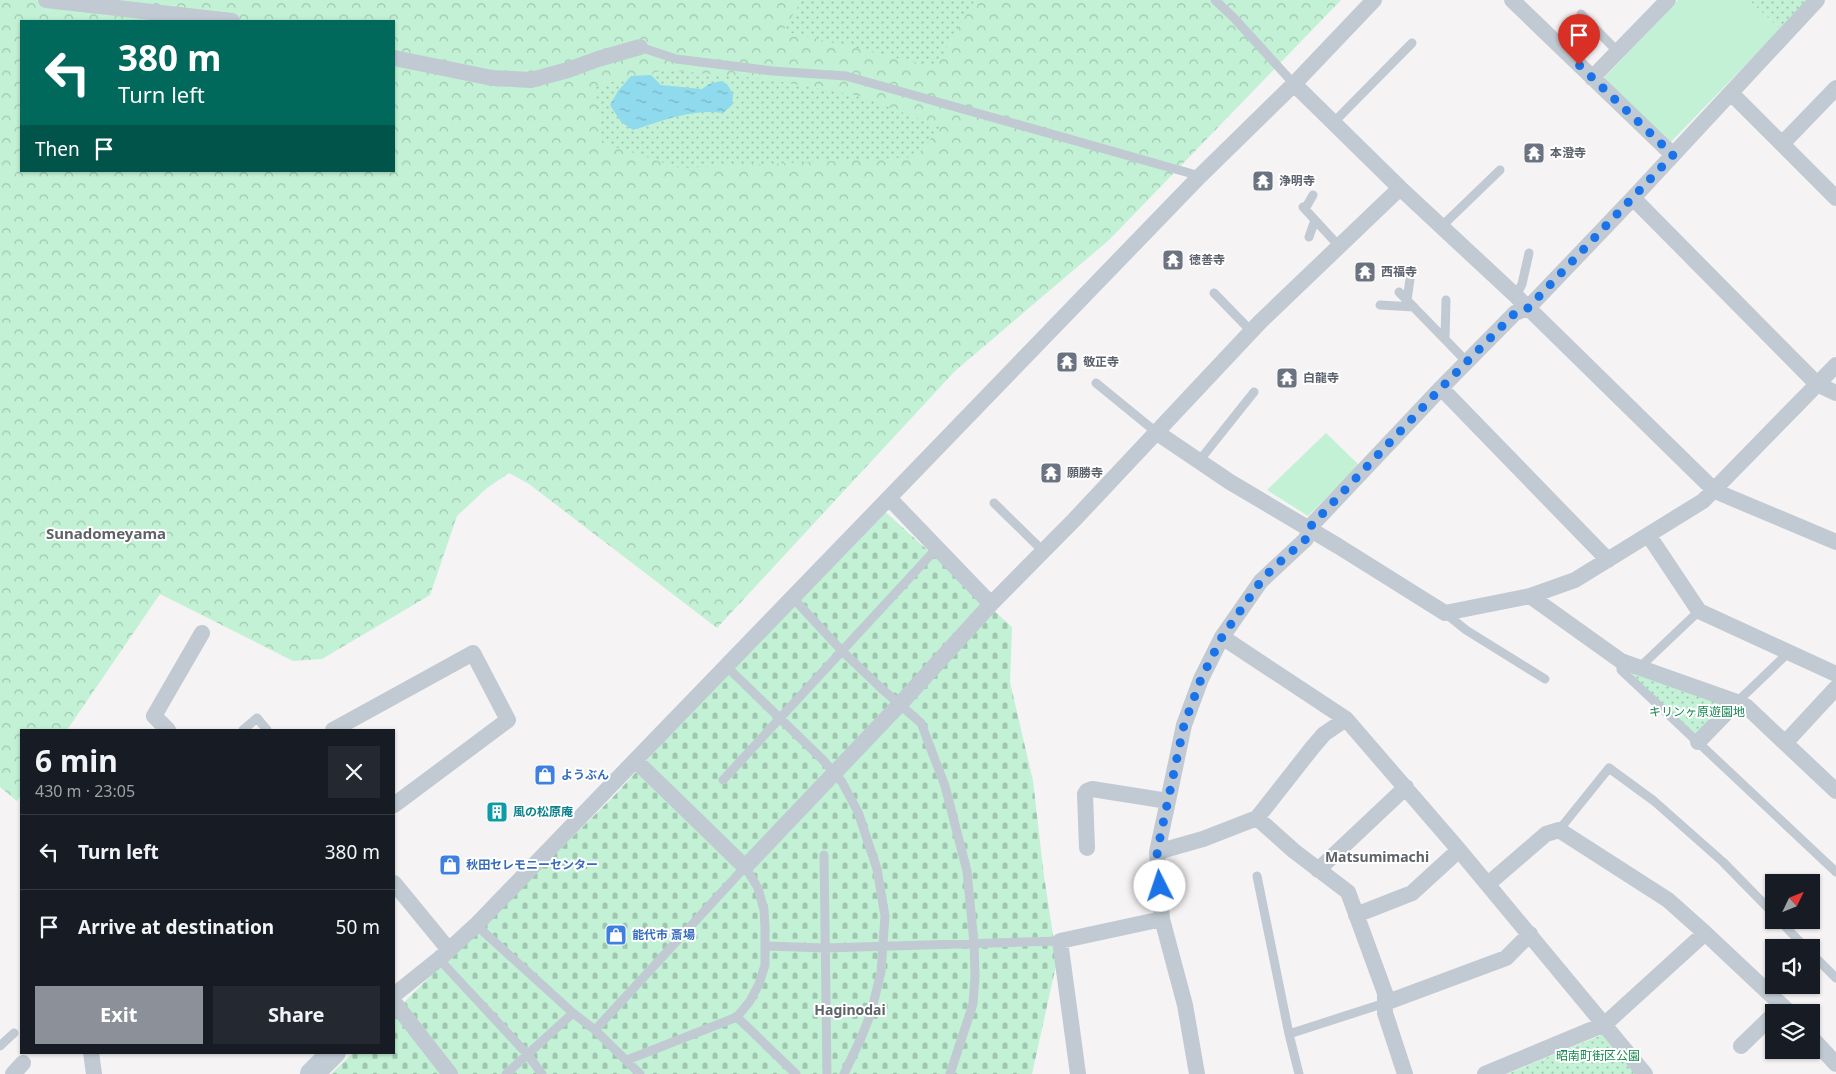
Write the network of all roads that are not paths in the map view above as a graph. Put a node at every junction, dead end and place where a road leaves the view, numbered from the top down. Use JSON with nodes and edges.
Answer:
{"nodes":[{"id":1,"x":46,"y":0,"type":"edge"},
{"id":2,"x":1215,"y":0,"type":"edge"},
{"id":3,"x":1374,"y":0,"type":"edge"},
{"id":4,"x":1512,"y":0,"type":"edge"},
{"id":5,"x":1668,"y":0,"type":"edge"},
{"id":6,"x":1817,"y":0,"type":"edge"},
{"id":7,"x":1581,"y":14,"type":"dead end"},
{"id":8,"x":223,"y":20,"type":"edge"},
{"id":9,"x":1412,"y":43,"type":"dead end"},
{"id":10,"x":640,"y":47,"type":"joint"},
{"id":11,"x":1618,"y":52,"type":"junction"},
{"id":12,"x":395,"y":58,"type":"edge"},
{"id":13,"x":1592,"y":78,"type":"junction"},
{"id":14,"x":1294,"y":84,"type":"junction"},
{"id":15,"x":1731,"y":93,"type":"junction"},
{"id":16,"x":1834,"y":94,"type":"edge"},
{"id":17,"x":1334,"y":122,"type":"junction"},
{"id":18,"x":1782,"y":144,"type":"junction"},
{"id":19,"x":1673,"y":155,"type":"junction"},
{"id":20,"x":1500,"y":170,"type":"dead end"},
{"id":21,"x":1200,"y":176,"type":"junction"},
{"id":22,"x":1400,"y":188,"type":"junction"},
{"id":23,"x":1313,"y":195,"type":"dead end"},
{"id":24,"x":1633,"y":198,"type":"junction"},
{"id":25,"x":1836,"y":198,"type":"edge"},
{"id":26,"x":1315,"y":220,"type":"junction"},
{"id":27,"x":1442,"y":226,"type":"junction"},
{"id":28,"x":1309,"y":237,"type":"dead end"},
{"id":29,"x":1340,"y":246,"type":"junction"},
{"id":30,"x":1529,"y":253,"type":"dead end"},
{"id":31,"x":1410,"y":279,"type":"dead end"},
{"id":32,"x":1399,"y":292,"type":"dead end"},
{"id":33,"x":1214,"y":293,"type":"dead end"},
{"id":34,"x":1516,"y":296,"type":"junction"},
{"id":35,"x":1446,"y":300,"type":"dead end"},
{"id":36,"x":1410,"y":303,"type":"junction"},
{"id":37,"x":1380,"y":305,"type":"dead end"},
{"id":38,"x":1528,"y":308,"type":"junction"},
{"id":39,"x":1251,"y":331,"type":"junction"},
{"id":40,"x":1445,"y":339,"type":"junction"},
{"id":41,"x":1466,"y":362,"type":"junction"},
{"id":42,"x":1836,"y":365,"type":"edge"},
{"id":43,"x":1096,"y":383,"type":"dead end"},
{"id":44,"x":1817,"y":384,"type":"junction"},
{"id":45,"x":1441,"y":388,"type":"junction"},
{"id":46,"x":1254,"y":392,"type":"dead end"},
{"id":47,"x":1836,"y":393,"type":"edge"},
{"id":48,"x":1156,"y":432,"type":"junction"},
{"id":49,"x":1199,"y":461,"type":"junction"},
{"id":50,"x":1715,"y":491,"type":"junction"},
{"id":51,"x":889,"y":498,"type":"junction"},
{"id":52,"x":994,"y":503,"type":"dead end"},
{"id":53,"x":1309,"y":528,"type":"junction"},
{"id":54,"x":1649,"y":536,"type":"junction"},
{"id":55,"x":1836,"y":542,"type":"edge"},
{"id":56,"x":937,"y":548,"type":"junction"},
{"id":57,"x":1043,"y":551,"type":"junction"},
{"id":58,"x":1608,"y":560,"type":"junction"},
{"id":59,"x":1530,"y":596,"type":"junction"},
{"id":60,"x":793,"y":598,"type":"junction"},
{"id":61,"x":991,"y":604,"type":"junction"},
{"id":62,"x":1699,"y":611,"type":"junction"},
{"id":63,"x":1445,"y":613,"type":"junction"},
{"id":64,"x":202,"y":633,"type":"dead end"},
{"id":65,"x":1222,"y":637,"type":"junction"},
{"id":66,"x":842,"y":651,"type":"junction"},
{"id":67,"x":1788,"y":653,"type":"junction"},
{"id":68,"x":1620,"y":661,"type":"junction"},
{"id":69,"x":726,"y":666,"type":"junction"},
{"id":70,"x":1640,"y":667,"type":"junction"},
{"id":71,"x":1836,"y":674,"type":"edge"},
{"id":72,"x":1545,"y":679,"type":"dead end"},
{"id":73,"x":1836,"y":688,"type":"edge"},
{"id":74,"x":1737,"y":702,"type":"junction"},
{"id":75,"x":901,"y":704,"type":"junction"},
{"id":76,"x":1346,"y":718,"type":"junction"},
{"id":77,"x":778,"y":719,"type":"junction"},
{"id":78,"x":167,"y":729,"type":"edge"},
{"id":79,"x":244,"y":729,"type":"edge"},
{"id":80,"x":266,"y":729,"type":"edge"},
{"id":81,"x":335,"y":729,"type":"edge"},
{"id":82,"x":1698,"y":742,"type":"junction"},
{"id":83,"x":1785,"y":743,"type":"junction"},
{"id":84,"x":636,"y":761,"type":"junction"},
{"id":85,"x":834,"y":774,"type":"junction"},
{"id":86,"x":723,"y":780,"type":"dead end"},
{"id":87,"x":1834,"y":786,"type":"edge"},
{"id":88,"x":1406,"y":787,"type":"junction"},
{"id":89,"x":1168,"y":801,"type":"junction"},
{"id":90,"x":395,"y":804,"type":"edge"},
{"id":91,"x":1257,"y":818,"type":"junction"},
{"id":92,"x":1559,"y":830,"type":"junction"},
{"id":93,"x":1087,"y":848,"type":"dead end"},
{"id":94,"x":1459,"y":850,"type":"junction"},
{"id":95,"x":1157,"y":852,"type":"junction"},
{"id":96,"x":824,"y":855,"type":"dead end"},
{"id":97,"x":745,"y":867,"type":"junction"},
{"id":98,"x":1318,"y":870,"type":"junction"},
{"id":99,"x":1836,"y":872,"type":"edge"},
{"id":100,"x":1257,"y":876,"type":"dead end"},
{"id":101,"x":395,"y":884,"type":"edge"},
{"id":102,"x":1488,"y":884,"type":"junction"},
{"id":103,"x":1765,"y":905,"type":"edge"},
{"id":104,"x":1356,"y":915,"type":"junction"},
{"id":105,"x":1162,"y":919,"type":"junction"},
{"id":106,"x":476,"y":925,"type":"junction"},
{"id":107,"x":1788,"y":929,"type":"edge"},
{"id":108,"x":1705,"y":933,"type":"junction"},
{"id":109,"x":1530,"y":934,"type":"junction"},
{"id":110,"x":1797,"y":939,"type":"edge"},
{"id":111,"x":1060,"y":941,"type":"junction"},
{"id":112,"x":974,"y":943,"type":"junction"},
{"id":113,"x":766,"y":946,"type":"junction"},
{"id":114,"x":884,"y":946,"type":"junction"},
{"id":115,"x":826,"y":948,"type":"junction"},
{"id":116,"x":444,"y":955,"type":"junction"},
{"id":117,"x":1820,"y":962,"type":"edge"},
{"id":118,"x":1836,"y":978,"type":"edge"},
{"id":119,"x":395,"y":994,"type":"edge"},
{"id":120,"x":395,"y":1003,"type":"edge"},
{"id":121,"x":1385,"y":1004,"type":"junction"},
{"id":122,"x":1773,"y":1004,"type":"edge"},
{"id":123,"x":573,"y":1013,"type":"junction"},
{"id":124,"x":737,"y":1017,"type":"junction"},
{"id":125,"x":1604,"y":1024,"type":"junction"},
{"id":126,"x":1765,"y":1024,"type":"edge"},
{"id":127,"x":595,"y":1030,"type":"junction"},
{"id":128,"x":14,"y":1033,"type":"dead end"},
{"id":129,"x":1289,"y":1034,"type":"junction"},
{"id":130,"x":0,"y":1046,"type":"edge"},
{"id":131,"x":1741,"y":1046,"type":"dead end"},
{"id":132,"x":1820,"y":1047,"type":"edge"},
{"id":133,"x":91,"y":1054,"type":"edge"},
{"id":134,"x":332,"y":1054,"type":"edge"},
{"id":135,"x":528,"y":1054,"type":"junction"},
{"id":136,"x":626,"y":1060,"type":"junction"},
{"id":137,"x":1836,"y":1065,"type":"edge"},
{"id":138,"x":94,"y":1074,"type":"edge"},
{"id":139,"x":312,"y":1074,"type":"edge"},
{"id":140,"x":450,"y":1074,"type":"edge"},
{"id":141,"x":506,"y":1074,"type":"edge"},
{"id":142,"x":542,"y":1074,"type":"edge"},
{"id":143,"x":640,"y":1074,"type":"edge"},
{"id":144,"x":796,"y":1074,"type":"edge"},
{"id":145,"x":827,"y":1074,"type":"edge"},
{"id":146,"x":844,"y":1074,"type":"edge"},
{"id":147,"x":950,"y":1074,"type":"edge"},
{"id":148,"x":1078,"y":1074,"type":"edge"},
{"id":149,"x":1197,"y":1074,"type":"edge"},
{"id":150,"x":1299,"y":1074,"type":"edge"},
{"id":151,"x":1406,"y":1074,"type":"edge"},
{"id":152,"x":1485,"y":1074,"type":"edge"},
{"id":153,"x":1645,"y":1074,"type":"edge"}],
"edges":[{"from":1,"to":8,"type":"street"},
{"from":2,"to":14,"type":"lane"},
{"from":3,"to":14,"type":"street"},
{"from":4,"to":13,"type":"street"},
{"from":5,"to":11,"type":"street"},
{"from":6,"to":15,"type":"street"},
{"from":7,"to":11,"type":"lane"},
{"from":9,"to":17,"type":"lane"},
{"from":10,"to":12,"type":"street"},
{"from":10,"to":21,"type":"lane"},
{"from":11,"to":13,"type":"street"},
{"from":13,"to":19,"type":"street"},
{"from":14,"to":17,"type":"street"},
{"from":14,"to":21,"type":"street"},
{"from":15,"to":18,"type":"street"},
{"from":15,"to":19,"type":"street"},
{"from":16,"to":18,"type":"street"},
{"from":17,"to":22,"type":"street"},
{"from":18,"to":25,"type":"street"},
{"from":19,"to":24,"type":"street"},
{"from":20,"to":27,"type":"lane"},
{"from":21,"to":51,"type":"street"},
{"from":22,"to":27,"type":"street"},
{"from":22,"to":29,"type":"street"},
{"from":23,"to":26,"type":"lane"},
{"from":24,"to":38,"type":"street"},
{"from":24,"to":44,"type":"street"},
{"from":26,"to":28,"type":"lane"},
{"from":26,"to":29,"type":"lane"},
{"from":27,"to":34,"type":"street"},
{"from":29,"to":39,"type":"street"},
{"from":30,"to":34,"type":"lane"},
{"from":31,"to":36,"type":"lane"},
{"from":32,"to":36,"type":"lane"},
{"from":33,"to":39,"type":"lane"},
{"from":34,"to":38,"type":"street"},
{"from":35,"to":40,"type":"lane"},
{"from":36,"to":37,"type":"lane"},
{"from":36,"to":40,"type":"lane"},
{"from":38,"to":41,"type":"street"},
{"from":38,"to":50,"type":"street"},
{"from":39,"to":48,"type":"street"},
{"from":40,"to":41,"type":"lane"},
{"from":41,"to":45,"type":"street"},
{"from":42,"to":44,"type":"street"},
{"from":43,"to":48,"type":"lane"},
{"from":44,"to":47,"type":"street"},
{"from":44,"to":50,"type":"street"},
{"from":45,"to":53,"type":"street"},
{"from":45,"to":58,"type":"street"},
{"from":46,"to":49,"type":"lane"},
{"from":48,"to":49,"type":"street"},
{"from":48,"to":57,"type":"street"},
{"from":49,"to":53,"type":"street"},
{"from":50,"to":54,"type":"street"},
{"from":50,"to":55,"type":"street"},
{"from":51,"to":56,"type":"street"},
{"from":51,"to":60,"type":"street"},
{"from":52,"to":57,"type":"lane"},
{"from":53,"to":63,"type":"street"},
{"from":53,"to":65,"type":"street"},
{"from":54,"to":58,"type":"street"},
{"from":54,"to":62,"type":"street"},
{"from":56,"to":61,"type":"street"},
{"from":56,"to":66,"type":"lane"},
{"from":57,"to":61,"type":"street"},
{"from":58,"to":59,"type":"street"},
{"from":59,"to":63,"type":"street"},
{"from":59,"to":68,"type":"street"},
{"from":60,"to":66,"type":"lane"},
{"from":60,"to":69,"type":"street"},
{"from":61,"to":75,"type":"street"},
{"from":62,"to":67,"type":"street"},
{"from":62,"to":70,"type":"lane"},
{"from":63,"to":72,"type":"lane"},
{"from":64,"to":78,"type":"street"},
{"from":65,"to":76,"type":"street"},
{"from":65,"to":89,"type":"street"},
{"from":66,"to":75,"type":"lane"},
{"from":66,"to":77,"type":"lane"},
{"from":67,"to":71,"type":"street"},
{"from":67,"to":74,"type":"lane"},
{"from":68,"to":70,"type":"street"},
{"from":68,"to":82,"type":"lane"},
{"from":69,"to":77,"type":"lane"},
{"from":69,"to":84,"type":"street"},
{"from":70,"to":74,"type":"street"},
{"from":73,"to":83,"type":"street"},
{"from":74,"to":82,"type":"street"},
{"from":74,"to":83,"type":"street"},
{"from":75,"to":85,"type":"street"},
{"from":75,"to":112,"type":"lane"},
{"from":76,"to":88,"type":"street"},
{"from":76,"to":91,"type":"street"},
{"from":77,"to":85,"type":"lane"},
{"from":77,"to":86,"type":"lane"},
{"from":79,"to":80,"type":"lane"},
{"from":81,"to":90,"type":"street"},
{"from":82,"to":99,"type":"lane"},
{"from":83,"to":87,"type":"street"},
{"from":84,"to":97,"type":"street"},
{"from":84,"to":106,"type":"street"},
{"from":85,"to":97,"type":"street"},
{"from":85,"to":114,"type":"lane"},
{"from":88,"to":94,"type":"street"},
{"from":88,"to":98,"type":"street"},
{"from":89,"to":93,"type":"street"},
{"from":89,"to":95,"type":"street"},
{"from":91,"to":95,"type":"street"},
{"from":91,"to":98,"type":"street"},
{"from":92,"to":102,"type":"street"},
{"from":92,"to":103,"type":"lane"},
{"from":92,"to":108,"type":"street"},
{"from":94,"to":102,"type":"street"},
{"from":94,"to":104,"type":"street"},
{"from":95,"to":105,"type":"street"},
{"from":96,"to":115,"type":"lane"},
{"from":97,"to":113,"type":"lane"},
{"from":97,"to":127,"type":"lane"},
{"from":98,"to":104,"type":"street"},
{"from":100,"to":129,"type":"lane"},
{"from":101,"to":116,"type":"street"},
{"from":102,"to":109,"type":"street"},
{"from":104,"to":121,"type":"street"},
{"from":105,"to":111,"type":"street"},
{"from":105,"to":149,"type":"street"},
{"from":106,"to":116,"type":"street"},
{"from":106,"to":123,"type":"lane"},
{"from":107,"to":110,"type":"lane"},
{"from":108,"to":122,"type":"street"},
{"from":108,"to":125,"type":"street"},
{"from":109,"to":121,"type":"street"},
{"from":109,"to":125,"type":"street"},
{"from":111,"to":112,"type":"lane"},
{"from":111,"to":148,"type":"street"},
{"from":112,"to":114,"type":"lane"},
{"from":112,"to":147,"type":"lane"},
{"from":113,"to":115,"type":"lane"},
{"from":113,"to":124,"type":"lane"},
{"from":114,"to":115,"type":"lane"},
{"from":114,"to":146,"type":"lane"},
{"from":115,"to":145,"type":"lane"},
{"from":116,"to":119,"type":"street"},
{"from":116,"to":135,"type":"lane"},
{"from":117,"to":118,"type":"lane"},
{"from":120,"to":140,"type":"street"},
{"from":121,"to":129,"type":"lane"},
{"from":121,"to":151,"type":"street"},
{"from":123,"to":127,"type":"lane"},
{"from":123,"to":135,"type":"lane"},
{"from":124,"to":136,"type":"lane"},
{"from":124,"to":144,"type":"lane"},
{"from":125,"to":152,"type":"street"},
{"from":125,"to":153,"type":"street"},
{"from":126,"to":131,"type":"street"},
{"from":127,"to":136,"type":"lane"},
{"from":128,"to":130,"type":"lane"},
{"from":129,"to":150,"type":"lane"},
{"from":132,"to":137,"type":"street"},
{"from":133,"to":138,"type":"street"},
{"from":134,"to":139,"type":"street"},
{"from":135,"to":141,"type":"lane"},
{"from":135,"to":142,"type":"lane"},
{"from":136,"to":143,"type":"lane"}]}
